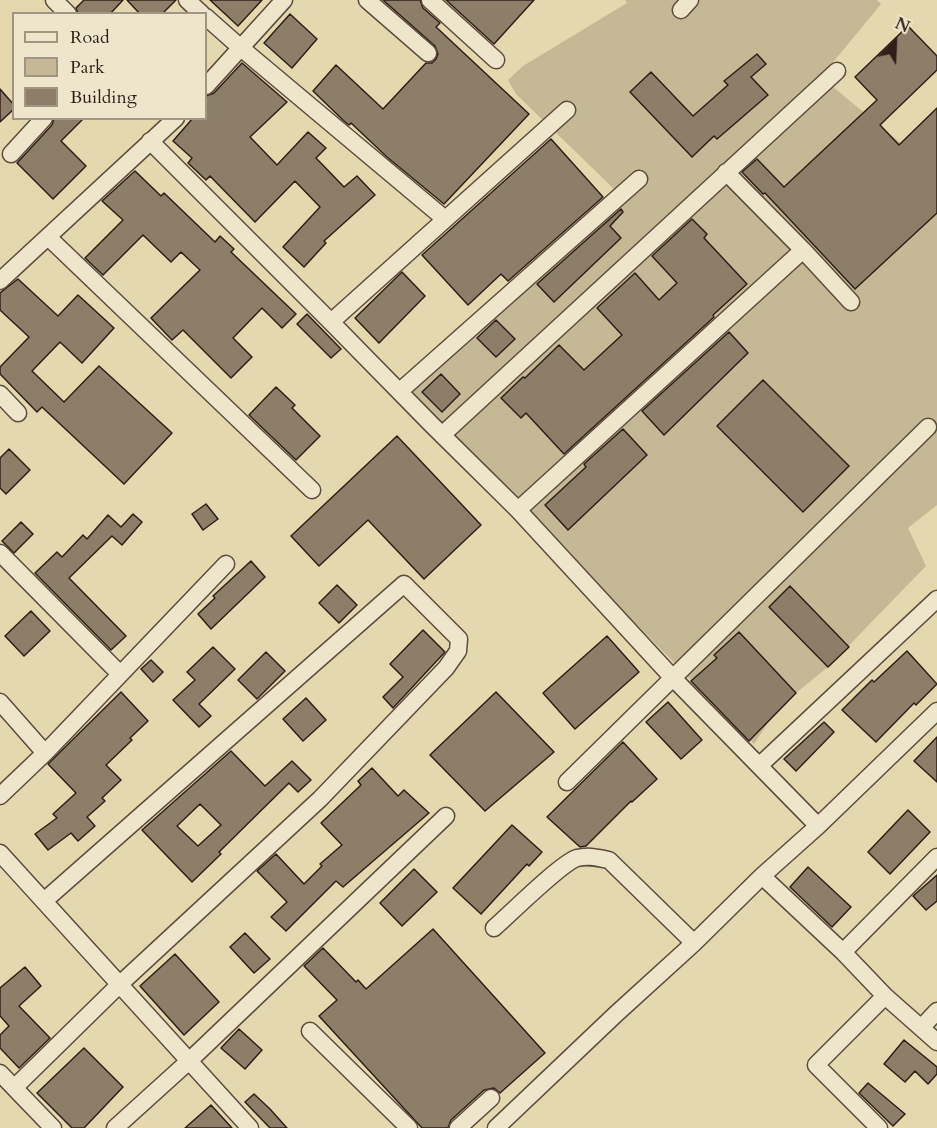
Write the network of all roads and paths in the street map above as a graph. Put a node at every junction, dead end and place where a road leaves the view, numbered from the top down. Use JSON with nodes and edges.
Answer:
{"nodes":[{"id":1,"x":54,"y":0,"type":"edge"},
{"id":2,"x":187,"y":0,"type":"edge"},
{"id":3,"x":285,"y":0,"type":"edge"},
{"id":4,"x":367,"y":0,"type":"edge"},
{"id":5,"x":430,"y":0,"type":"edge"},
{"id":6,"x":66,"y":12,"type":"edge"},
{"id":7,"x":200,"y":12,"type":"edge"},
{"id":8,"x":207,"y":17,"type":"edge"},
{"id":9,"x":241,"y":48,"type":"junction"},
{"id":10,"x":428,"y":53,"type":"dead end"},
{"id":11,"x":496,"y":60,"type":"dead end"},
{"id":12,"x":837,"y":71,"type":"dead end"},
{"id":13,"x":207,"y":85,"type":"edge"},
{"id":14,"x":567,"y":110,"type":"dead end"},
{"id":15,"x":42,"y":120,"type":"edge"},
{"id":16,"x":174,"y":120,"type":"edge"},
{"id":17,"x":150,"y":141,"type":"junction"},
{"id":18,"x":11,"y":154,"type":"dead end"},
{"id":19,"x":726,"y":172,"type":"junction"},
{"id":20,"x":639,"y":179,"type":"dead end"},
{"id":21,"x":446,"y":219,"type":"junction"},
{"id":22,"x":48,"y":237,"type":"junction"},
{"id":23,"x":803,"y":250,"type":"junction"},
{"id":24,"x":0,"y":281,"type":"edge"},
{"id":25,"x":851,"y":302,"type":"dead end"},
{"id":26,"x":331,"y":321,"type":"junction"},
{"id":27,"x":400,"y":391,"type":"junction"},
{"id":28,"x":0,"y":394,"type":"edge"},
{"id":29,"x":18,"y":413,"type":"dead end"},
{"id":30,"x":928,"y":427,"type":"dead end"},
{"id":31,"x":441,"y":435,"type":"junction"},
{"id":32,"x":312,"y":490,"type":"dead end"},
{"id":33,"x":518,"y":510,"type":"junction"},
{"id":34,"x":0,"y":553,"type":"edge"},
{"id":35,"x":226,"y":564,"type":"dead end"},
{"id":36,"x":937,"y":599,"type":"edge"},
{"id":37,"x":120,"y":674,"type":"junction"},
{"id":38,"x":672,"y":677,"type":"junction"},
{"id":39,"x":0,"y":702,"type":"edge"},
{"id":40,"x":937,"y":712,"type":"edge"},
{"id":41,"x":45,"y":753,"type":"junction"},
{"id":42,"x":760,"y":765,"type":"junction"},
{"id":43,"x":567,"y":782,"type":"dead end"},
{"id":44,"x":0,"y":796,"type":"edge"},
{"id":45,"x":446,"y":816,"type":"dead end"},
{"id":46,"x":818,"y":826,"type":"junction"},
{"id":47,"x":0,"y":853,"type":"edge"},
{"id":48,"x":937,"y":857,"type":"edge"},
{"id":49,"x":762,"y":876,"type":"junction"},
{"id":50,"x":44,"y":901,"type":"junction"},
{"id":51,"x":494,"y":928,"type":"dead end"},
{"id":52,"x":694,"y":943,"type":"junction"},
{"id":53,"x":843,"y":952,"type":"junction"},
{"id":54,"x":119,"y":985,"type":"junction"},
{"id":55,"x":885,"y":996,"type":"junction"},
{"id":56,"x":937,"y":1011,"type":"edge"},
{"id":57,"x":922,"y":1027,"type":"junction"},
{"id":58,"x":310,"y":1031,"type":"dead end"},
{"id":59,"x":937,"y":1042,"type":"edge"},
{"id":60,"x":189,"y":1061,"type":"junction"},
{"id":61,"x":0,"y":1073,"type":"edge"},
{"id":62,"x":15,"y":1087,"type":"junction"},
{"id":63,"x":468,"y":1125,"type":"edge"},
{"id":64,"x":498,"y":1126,"type":"edge"},
{"id":65,"x":53,"y":1128,"type":"edge"},
{"id":66,"x":115,"y":1128,"type":"edge"},
{"id":67,"x":250,"y":1128,"type":"edge"},
{"id":68,"x":409,"y":1128,"type":"edge"},
{"id":69,"x":879,"y":1128,"type":"edge"}],
"edges":[{"from":1,"to":6,"type":"street"},
{"from":2,"to":7,"type":"street"},
{"from":3,"to":9,"type":"street"},
{"from":4,"to":10,"type":"street"},
{"from":5,"to":11,"type":"street"},
{"from":8,"to":9,"type":"street"},
{"from":9,"to":13,"type":"street"},
{"from":9,"to":21,"type":"street"},
{"from":12,"to":19,"type":"street"},
{"from":14,"to":21,"type":"street"},
{"from":15,"to":18,"type":"street"},
{"from":16,"to":17,"type":"street"},
{"from":17,"to":22,"type":"street"},
{"from":17,"to":26,"type":"street"},
{"from":19,"to":23,"type":"street"},
{"from":19,"to":31,"type":"street"},
{"from":20,"to":27,"type":"street"},
{"from":21,"to":26,"type":"street"},
{"from":22,"to":24,"type":"street"},
{"from":22,"to":32,"type":"street"},
{"from":23,"to":25,"type":"street"},
{"from":23,"to":33,"type":"street"},
{"from":26,"to":27,"type":"street"},
{"from":27,"to":31,"type":"street"},
{"from":28,"to":29,"type":"street"},
{"from":30,"to":38,"type":"street"},
{"from":31,"to":33,"type":"street"},
{"from":33,"to":38,"type":"street"},
{"from":34,"to":37,"type":"street"},
{"from":35,"to":37,"type":"street"},
{"from":36,"to":42,"type":"street"},
{"from":37,"to":41,"type":"street"},
{"from":38,"to":42,"type":"street"},
{"from":38,"to":43,"type":"street"},
{"from":39,"to":41,"type":"street"},
{"from":40,"to":46,"type":"street"},
{"from":41,"to":44,"type":"street"},
{"from":42,"to":46,"type":"street"},
{"from":45,"to":60,"type":"street"},
{"from":46,"to":49,"type":"street"},
{"from":47,"to":50,"type":"street"},
{"from":48,"to":53,"type":"street"},
{"from":49,"to":52,"type":"street"},
{"from":49,"to":53,"type":"street"},
{"from":50,"to":54,"type":"street"},
{"from":50,"to":54,"type":"street"},
{"from":51,"to":52,"type":"street"},
{"from":52,"to":64,"type":"street"},
{"from":53,"to":55,"type":"street"},
{"from":54,"to":60,"type":"street"},
{"from":54,"to":62,"type":"street"},
{"from":55,"to":57,"type":"street"},
{"from":55,"to":69,"type":"street"},
{"from":56,"to":57,"type":"street"},
{"from":57,"to":59,"type":"street"},
{"from":58,"to":68,"type":"street"},
{"from":60,"to":66,"type":"street"},
{"from":60,"to":67,"type":"street"},
{"from":61,"to":62,"type":"street"},
{"from":62,"to":65,"type":"street"},
{"from":63,"to":64,"type":"street"}]}
